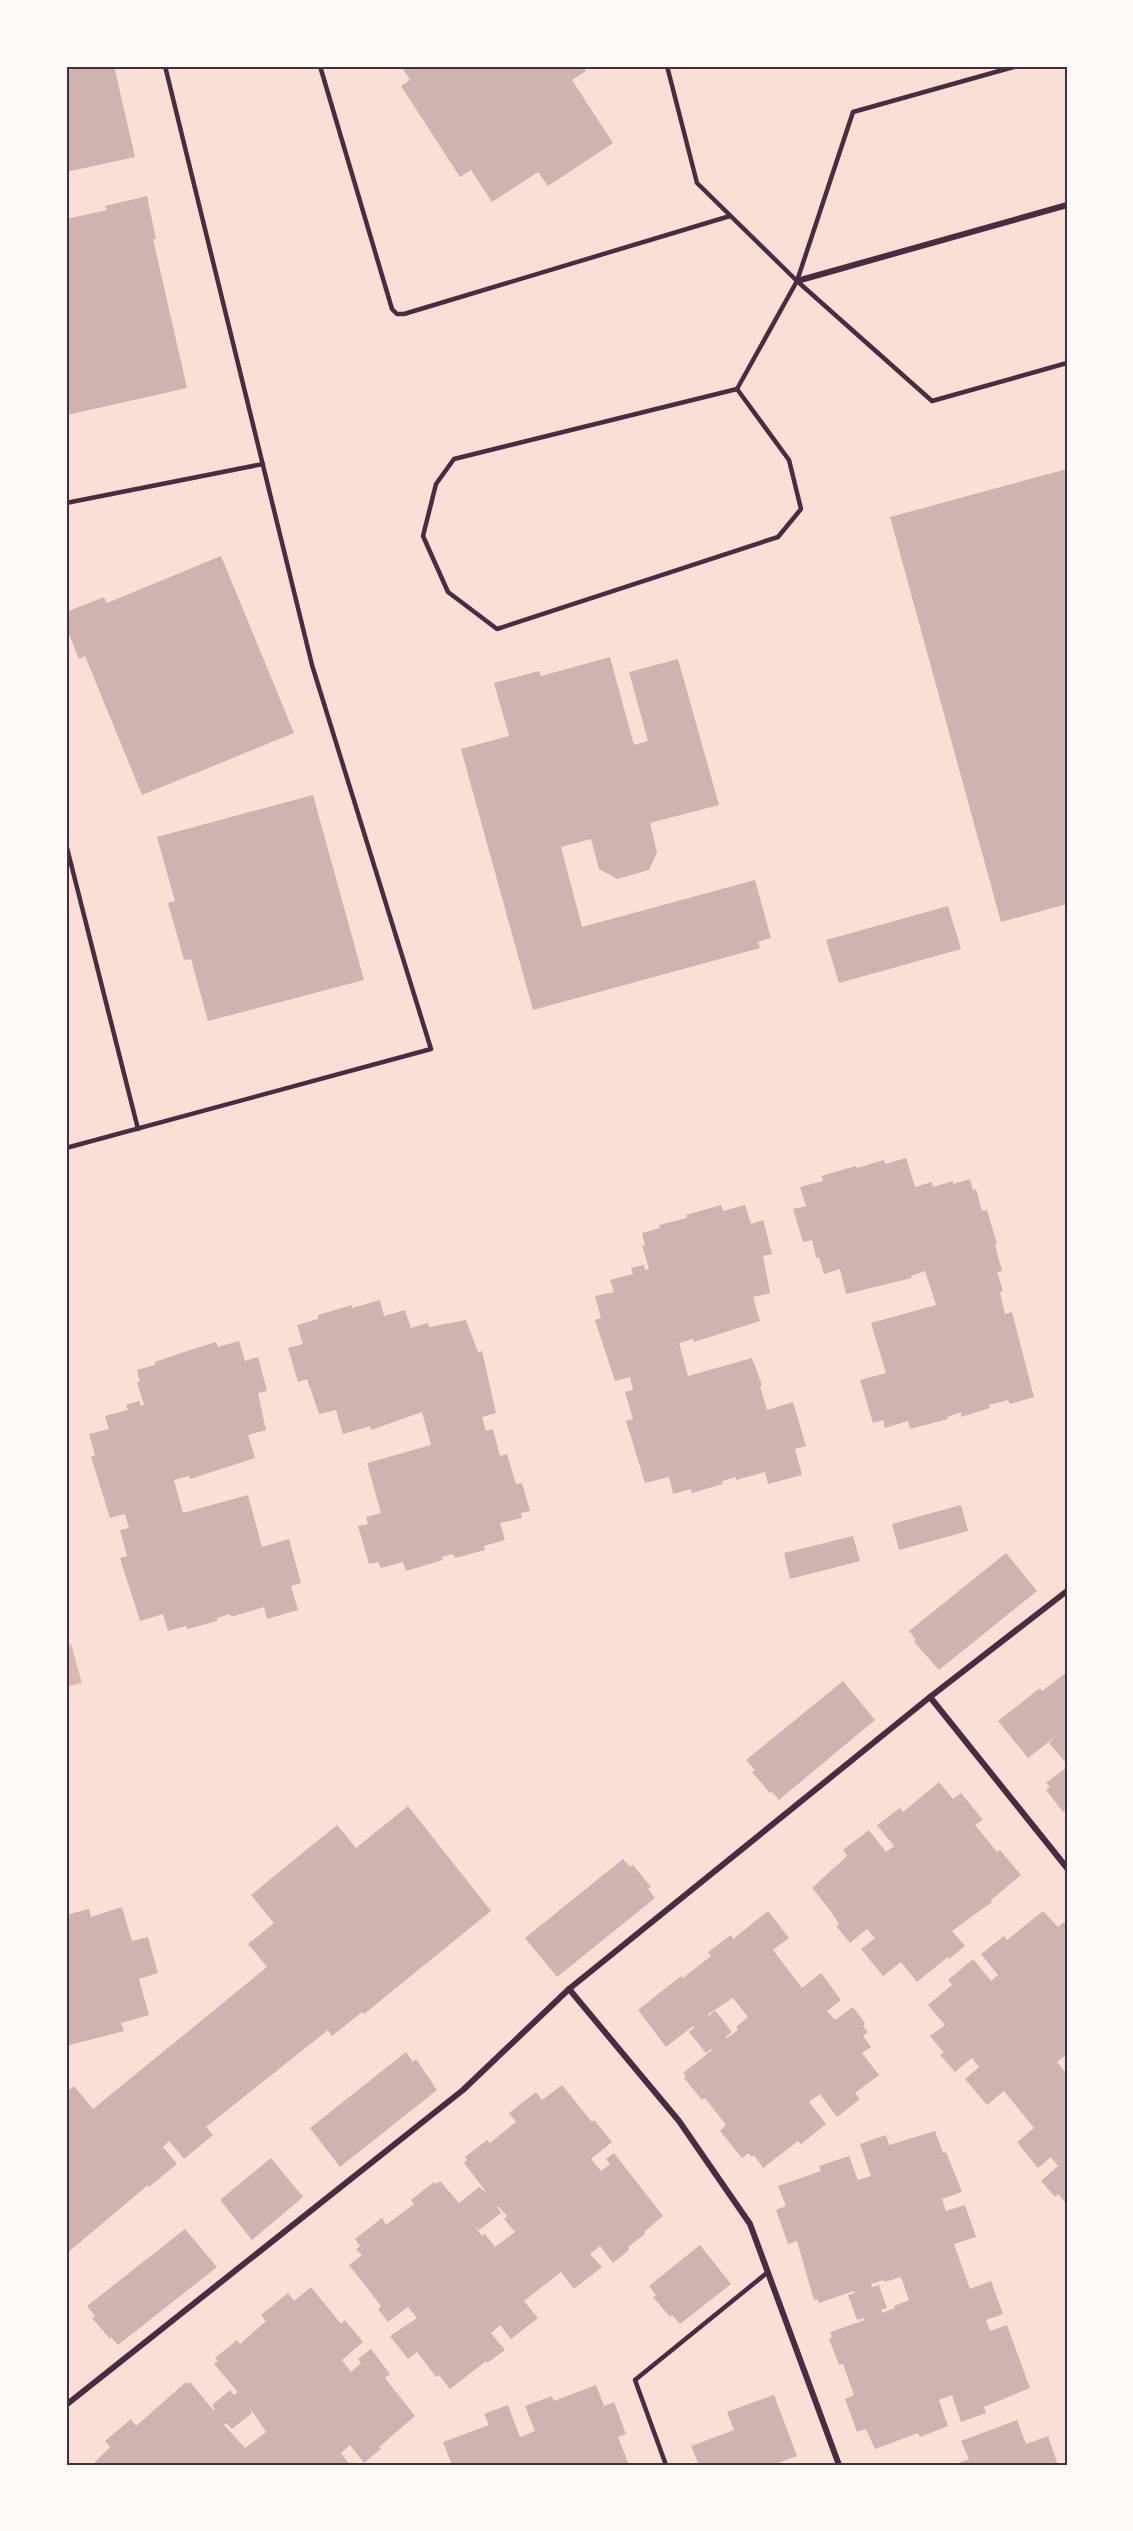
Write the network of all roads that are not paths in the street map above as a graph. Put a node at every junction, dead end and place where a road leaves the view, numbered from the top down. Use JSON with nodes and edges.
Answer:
{"nodes":[{"id":1,"x":165,"y":66,"type":"edge"},
{"id":2,"x":320,"y":66,"type":"edge"},
{"id":3,"x":667,"y":66,"type":"edge"},
{"id":4,"x":1017,"y":66,"type":"edge"},
{"id":5,"x":1067,"y":205,"type":"edge"},
{"id":6,"x":730,"y":216,"type":"junction"},
{"id":7,"x":797,"y":281,"type":"junction"},
{"id":8,"x":1067,"y":363,"type":"edge"},
{"id":9,"x":737,"y":389,"type":"junction"},
{"id":10,"x":263,"y":464,"type":"junction"},
{"id":11,"x":66,"y":503,"type":"edge"},
{"id":12,"x":66,"y":844,"type":"edge"},
{"id":13,"x":138,"y":1129,"type":"junction"},
{"id":14,"x":66,"y":1148,"type":"edge"},
{"id":15,"x":1067,"y":1591,"type":"edge"},
{"id":16,"x":930,"y":1697,"type":"junction"},
{"id":17,"x":1067,"y":1868,"type":"edge"},
{"id":18,"x":569,"y":1989,"type":"junction"},
{"id":19,"x":768,"y":2272,"type":"junction"},
{"id":20,"x":66,"y":2405,"type":"edge"},
{"id":21,"x":666,"y":2465,"type":"edge"},
{"id":22,"x":839,"y":2465,"type":"edge"}],
"edges":[{"from":1,"to":10,"type":"lane"},
{"from":2,"to":6,"type":"lane"},
{"from":3,"to":6,"type":"lane"},
{"from":4,"to":7,"type":"lane"},
{"from":5,"to":7,"type":"street"},
{"from":6,"to":7,"type":"lane"},
{"from":7,"to":8,"type":"lane"},
{"from":7,"to":9,"type":"lane"},
{"from":9,"to":9,"type":"lane"},
{"from":10,"to":11,"type":"lane"},
{"from":10,"to":13,"type":"lane"},
{"from":12,"to":13,"type":"lane"},
{"from":13,"to":14,"type":"lane"},
{"from":15,"to":16,"type":"street"},
{"from":16,"to":17,"type":"street"},
{"from":16,"to":18,"type":"street"},
{"from":18,"to":19,"type":"street"},
{"from":18,"to":20,"type":"street"},
{"from":19,"to":21,"type":"lane"},
{"from":19,"to":22,"type":"street"}]}
